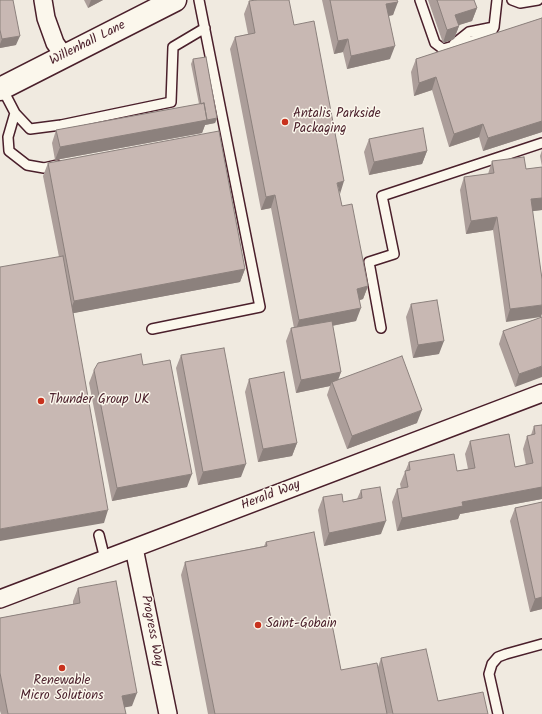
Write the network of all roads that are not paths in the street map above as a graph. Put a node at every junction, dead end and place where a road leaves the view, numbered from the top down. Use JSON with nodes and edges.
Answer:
{"nodes":[{"id":1,"x":43,"y":0,"type":"edge"},
{"id":2,"x":199,"y":0,"type":"edge"},
{"id":3,"x":420,"y":0,"type":"edge"},
{"id":4,"x":497,"y":0,"type":"edge"},
{"id":5,"x":512,"y":0,"type":"edge"},
{"id":6,"x":538,"y":0,"type":"edge"},
{"id":7,"x":170,"y":1,"type":"edge"},
{"id":8,"x":205,"y":28,"type":"junction"},
{"id":9,"x":64,"y":56,"type":"junction"},
{"id":10,"x":1,"y":88,"type":"edge"},
{"id":11,"x":15,"y":113,"type":"junction"},
{"id":12,"x":542,"y":144,"type":"edge"},
{"id":13,"x":66,"y":163,"type":"edge"},
{"id":14,"x":381,"y":328,"type":"dead end"},
{"id":15,"x":152,"y":329,"type":"dead end"},
{"id":16,"x":542,"y":393,"type":"edge"},
{"id":17,"x":99,"y":535,"type":"dead end"},
{"id":18,"x":134,"y":548,"type":"junction"},
{"id":19,"x":105,"y":559,"type":"junction"},
{"id":20,"x":0,"y":598,"type":"edge"},
{"id":21,"x":542,"y":644,"type":"edge"},
{"id":22,"x":168,"y":714,"type":"edge"},
{"id":23,"x":498,"y":714,"type":"edge"}],
"edges":[{"from":1,"to":9,"type":"street"},
{"from":2,"to":8,"type":"lane"},
{"from":3,"to":4,"type":"lane"},
{"from":5,"to":6,"type":"lane"},
{"from":7,"to":9,"type":"street","name":"Willenhall Lane"},
{"from":8,"to":11,"type":"lane"},
{"from":8,"to":15,"type":"lane"},
{"from":9,"to":10,"type":"street","name":"Willenhall Lane"},
{"from":10,"to":11,"type":"lane"},
{"from":11,"to":13,"type":"lane"},
{"from":12,"to":14,"type":"lane"},
{"from":16,"to":18,"type":"street","name":"Herald Way"},
{"from":17,"to":19,"type":"lane"},
{"from":18,"to":19,"type":"street","name":"Herald Way"},
{"from":18,"to":22,"type":"street","name":"Progress Way"},
{"from":19,"to":20,"type":"street","name":"Herald Way"},
{"from":21,"to":23,"type":"lane"}]}
